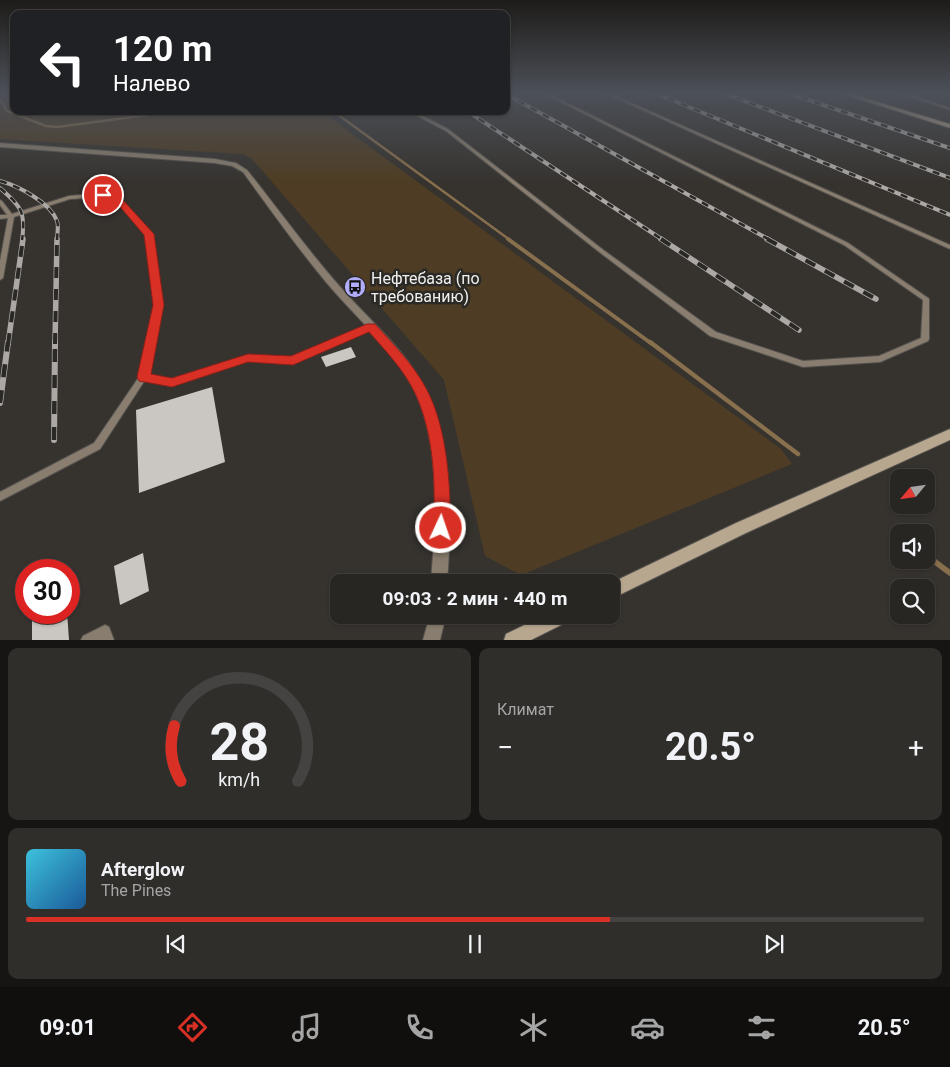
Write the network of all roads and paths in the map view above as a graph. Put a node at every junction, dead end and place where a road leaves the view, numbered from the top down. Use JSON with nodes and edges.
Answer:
{"nodes":[{"id":1,"x":433,"y":123,"type":"edge"},
{"id":2,"x":605,"y":123,"type":"edge"},
{"id":3,"x":674,"y":123,"type":"edge"},
{"id":4,"x":0,"y":145,"type":"edge"},
{"id":5,"x":0,"y":202,"type":"edge"},
{"id":6,"x":11,"y":216,"type":"junction"},
{"id":7,"x":0,"y":217,"type":"edge"},
{"id":8,"x":950,"y":247,"type":"edge"},
{"id":9,"x":0,"y":278,"type":"edge"},
{"id":10,"x":371,"y":326,"type":"junction"},
{"id":11,"x":144,"y":377,"type":"junction"},
{"id":12,"x":950,"y":434,"type":"edge"},
{"id":13,"x":0,"y":497,"type":"edge"},
{"id":14,"x":439,"y":574,"type":"edge"},
{"id":15,"x":620,"y":588,"type":"edge"},
{"id":16,"x":435,"y":624,"type":"edge"},
{"id":17,"x":545,"y":624,"type":"edge"},
{"id":18,"x":87,"y":640,"type":"edge"},
{"id":19,"x":108,"y":640,"type":"edge"},
{"id":20,"x":431,"y":640,"type":"edge"},
{"id":21,"x":512,"y":640,"type":"edge"}],
"edges":[{"from":1,"to":2,"type":"lane"},
{"from":3,"to":8,"type":"lane"},
{"from":4,"to":10,"type":"street"},
{"from":5,"to":6,"type":"lane"},
{"from":6,"to":7,"type":"lane"},
{"from":6,"to":9,"type":"lane"},
{"from":6,"to":11,"type":"lane"},
{"from":10,"to":11,"type":"lane"},
{"from":10,"to":14,"type":"street"},
{"from":11,"to":13,"type":"lane"},
{"from":12,"to":15,"type":"street"},
{"from":16,"to":20,"type":"street"},
{"from":17,"to":21,"type":"street"},
{"from":18,"to":19,"type":"lane"}]}
